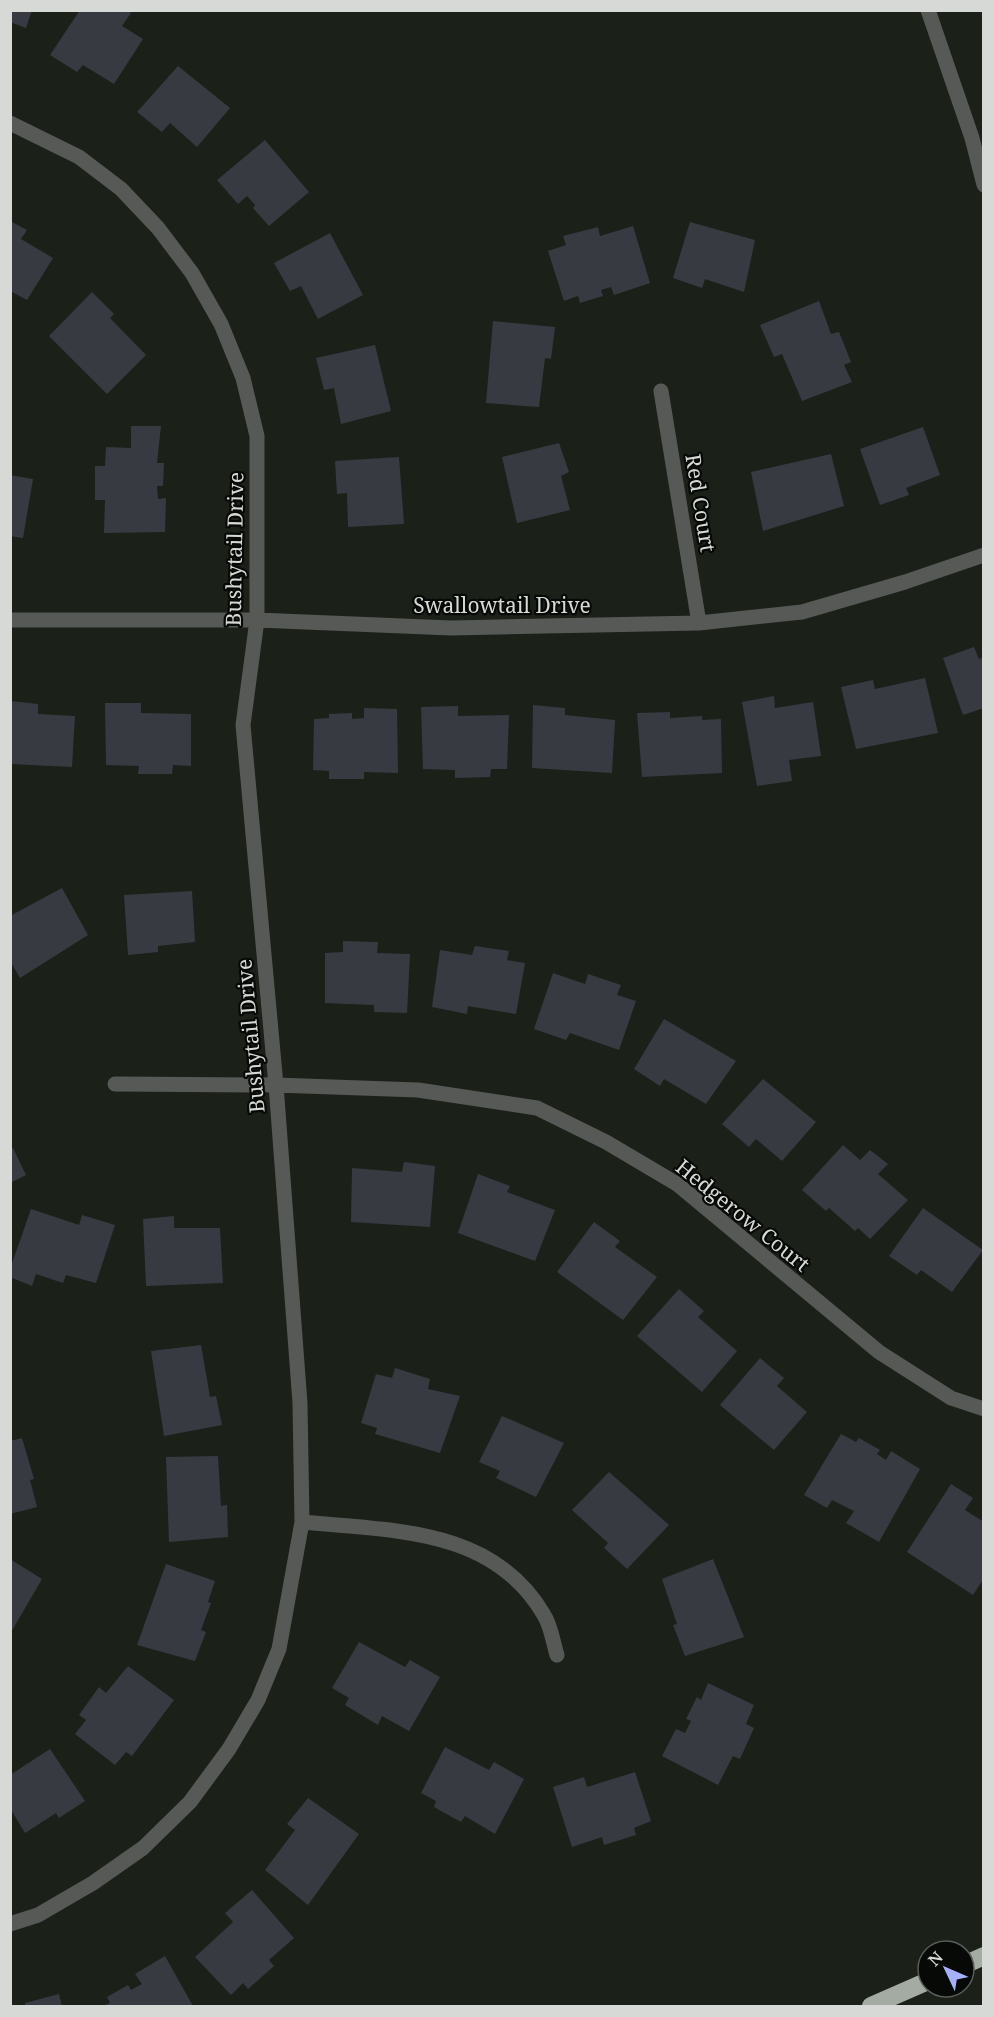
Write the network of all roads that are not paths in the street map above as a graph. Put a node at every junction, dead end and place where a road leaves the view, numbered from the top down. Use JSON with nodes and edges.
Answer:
{"nodes":[{"id":1,"x":928,"y":10,"type":"edge"},
{"id":2,"x":10,"y":123,"type":"edge"},
{"id":3,"x":984,"y":185,"type":"edge"},
{"id":4,"x":661,"y":391,"type":"dead end"},
{"id":5,"x":984,"y":555,"type":"edge"},
{"id":6,"x":10,"y":620,"type":"edge"},
{"id":7,"x":256,"y":620,"type":"junction"},
{"id":8,"x":699,"y":623,"type":"junction"},
{"id":9,"x":115,"y":1083,"type":"dead end"},
{"id":10,"x":276,"y":1085,"type":"junction"},
{"id":11,"x":984,"y":1409,"type":"edge"},
{"id":12,"x":302,"y":1522,"type":"junction"},
{"id":13,"x":557,"y":1655,"type":"dead end"},
{"id":14,"x":10,"y":1924,"type":"edge"},
{"id":15,"x":916,"y":1986,"type":"edge"},
{"id":16,"x":871,"y":2007,"type":"edge"}],
"edges":[{"from":1,"to":3,"type":"street"},
{"from":2,"to":7,"type":"street","name":"Bushytail Drive"},
{"from":4,"to":8,"type":"street","name":"Red Court"},
{"from":5,"to":8,"type":"street","name":"Swallowtail Drive"},
{"from":6,"to":7,"type":"street","name":"Swallowtail Drive"},
{"from":7,"to":8,"type":"street","name":"Swallowtail Drive"},
{"from":7,"to":10,"type":"street","name":"Bushytail Drive"},
{"from":9,"to":10,"type":"street","name":"Hedgerow Court"},
{"from":10,"to":11,"type":"street","name":"Hedgerow Court"},
{"from":10,"to":12,"type":"street","name":"Bushytail Drive"},
{"from":12,"to":13,"type":"street"},
{"from":12,"to":14,"type":"street","name":"Bushytail Drive"},
{"from":15,"to":16,"type":"highway"}]}
